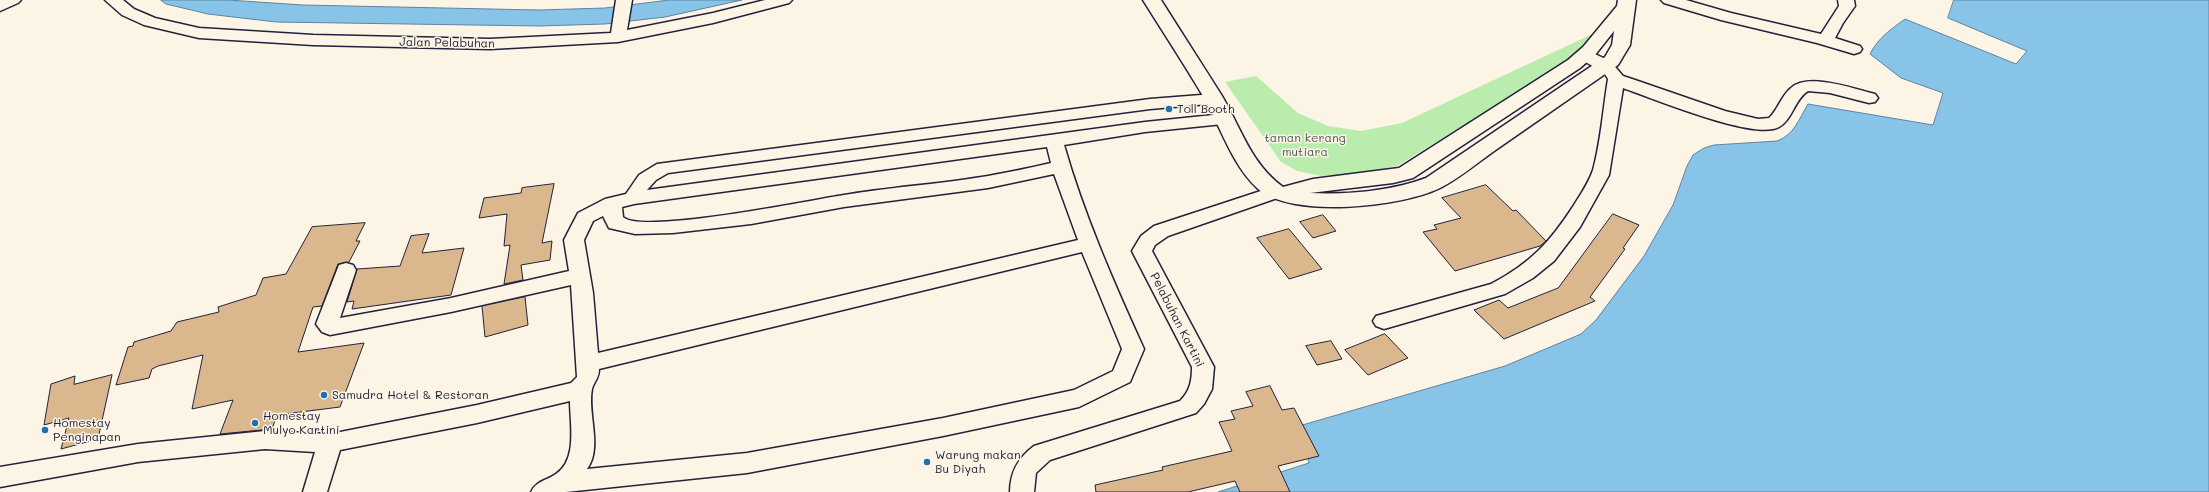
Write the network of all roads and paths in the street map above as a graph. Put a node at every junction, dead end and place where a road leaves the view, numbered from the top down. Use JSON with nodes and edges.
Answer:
{"nodes":[{"id":1,"x":13,"y":0,"type":"edge"},
{"id":2,"x":113,"y":0,"type":"edge"},
{"id":3,"x":784,"y":0,"type":"edge"},
{"id":4,"x":1152,"y":0,"type":"edge"},
{"id":5,"x":1669,"y":0,"type":"edge"},
{"id":6,"x":1846,"y":0,"type":"edge"},
{"id":7,"x":624,"y":1,"type":"edge"},
{"id":8,"x":1626,"y":3,"type":"edge"},
{"id":9,"x":0,"y":6,"type":"edge"},
{"id":10,"x":619,"y":31,"type":"junction"},
{"id":11,"x":1823,"y":40,"type":"junction"},
{"id":12,"x":1854,"y":49,"type":"dead end"},
{"id":13,"x":1586,"y":55,"type":"junction"},
{"id":14,"x":1611,"y":72,"type":"junction"},
{"id":15,"x":1869,"y":98,"type":"dead end"},
{"id":16,"x":1214,"y":99,"type":"junction"},
{"id":17,"x":1223,"y":119,"type":"junction"},
{"id":18,"x":1054,"y":141,"type":"junction"},
{"id":19,"x":1061,"y":167,"type":"junction"},
{"id":20,"x":1411,"y":182,"type":"junction"},
{"id":21,"x":1278,"y":193,"type":"junction"},
{"id":22,"x":634,"y":198,"type":"junction"},
{"id":23,"x":612,"y":203,"type":"junction"},
{"id":24,"x":1089,"y":244,"type":"junction"},
{"id":25,"x":346,"y":270,"type":"dead end"},
{"id":26,"x":580,"y":276,"type":"junction"},
{"id":27,"x":1384,"y":322,"type":"dead end"},
{"id":28,"x":587,"y":364,"type":"junction"},
{"id":29,"x":581,"y":388,"type":"junction"},
{"id":30,"x":330,"y":443,"type":"junction"},
{"id":31,"x":0,"y":477,"type":"edge"},
{"id":32,"x":565,"y":481,"type":"junction"},
{"id":33,"x":315,"y":492,"type":"edge"},
{"id":34,"x":543,"y":492,"type":"edge"},
{"id":35,"x":1022,"y":492,"type":"edge"}],
"edges":[{"from":1,"to":9,"type":"street"},
{"from":2,"to":10,"type":"street","name":"Jalan Pelabuhan"},
{"from":3,"to":10,"type":"street","name":"Jalan Pelabuhan"},
{"from":4,"to":16,"type":"main road"},
{"from":5,"to":11,"type":"street"},
{"from":6,"to":11,"type":"street"},
{"from":7,"to":10,"type":"street"},
{"from":8,"to":13,"type":"main road"},
{"from":8,"to":14,"type":"main road"},
{"from":11,"to":12,"type":"street"},
{"from":13,"to":14,"type":"street"},
{"from":13,"to":20,"type":"main road"},
{"from":14,"to":15,"type":"street"},
{"from":14,"to":20,"type":"main road"},
{"from":14,"to":27,"type":"street"},
{"from":16,"to":17,"type":"main road"},
{"from":16,"to":22,"type":"street"},
{"from":17,"to":18,"type":"street"},
{"from":17,"to":21,"type":"main road"},
{"from":18,"to":19,"type":"street"},
{"from":18,"to":22,"type":"street"},
{"from":19,"to":23,"type":"street"},
{"from":19,"to":24,"type":"street"},
{"from":20,"to":21,"type":"main road"},
{"from":21,"to":35,"type":"street","name":"Pelabuhan Kartini"},
{"from":22,"to":23,"type":"street"},
{"from":23,"to":26,"type":"street"},
{"from":24,"to":28,"type":"street"},
{"from":24,"to":32,"type":"street"},
{"from":25,"to":26,"type":"street"},
{"from":26,"to":28,"type":"street"},
{"from":28,"to":29,"type":"street"},
{"from":29,"to":30,"type":"street"},
{"from":29,"to":32,"type":"street"},
{"from":30,"to":31,"type":"street"},
{"from":30,"to":33,"type":"street"},
{"from":32,"to":34,"type":"street"}]}
